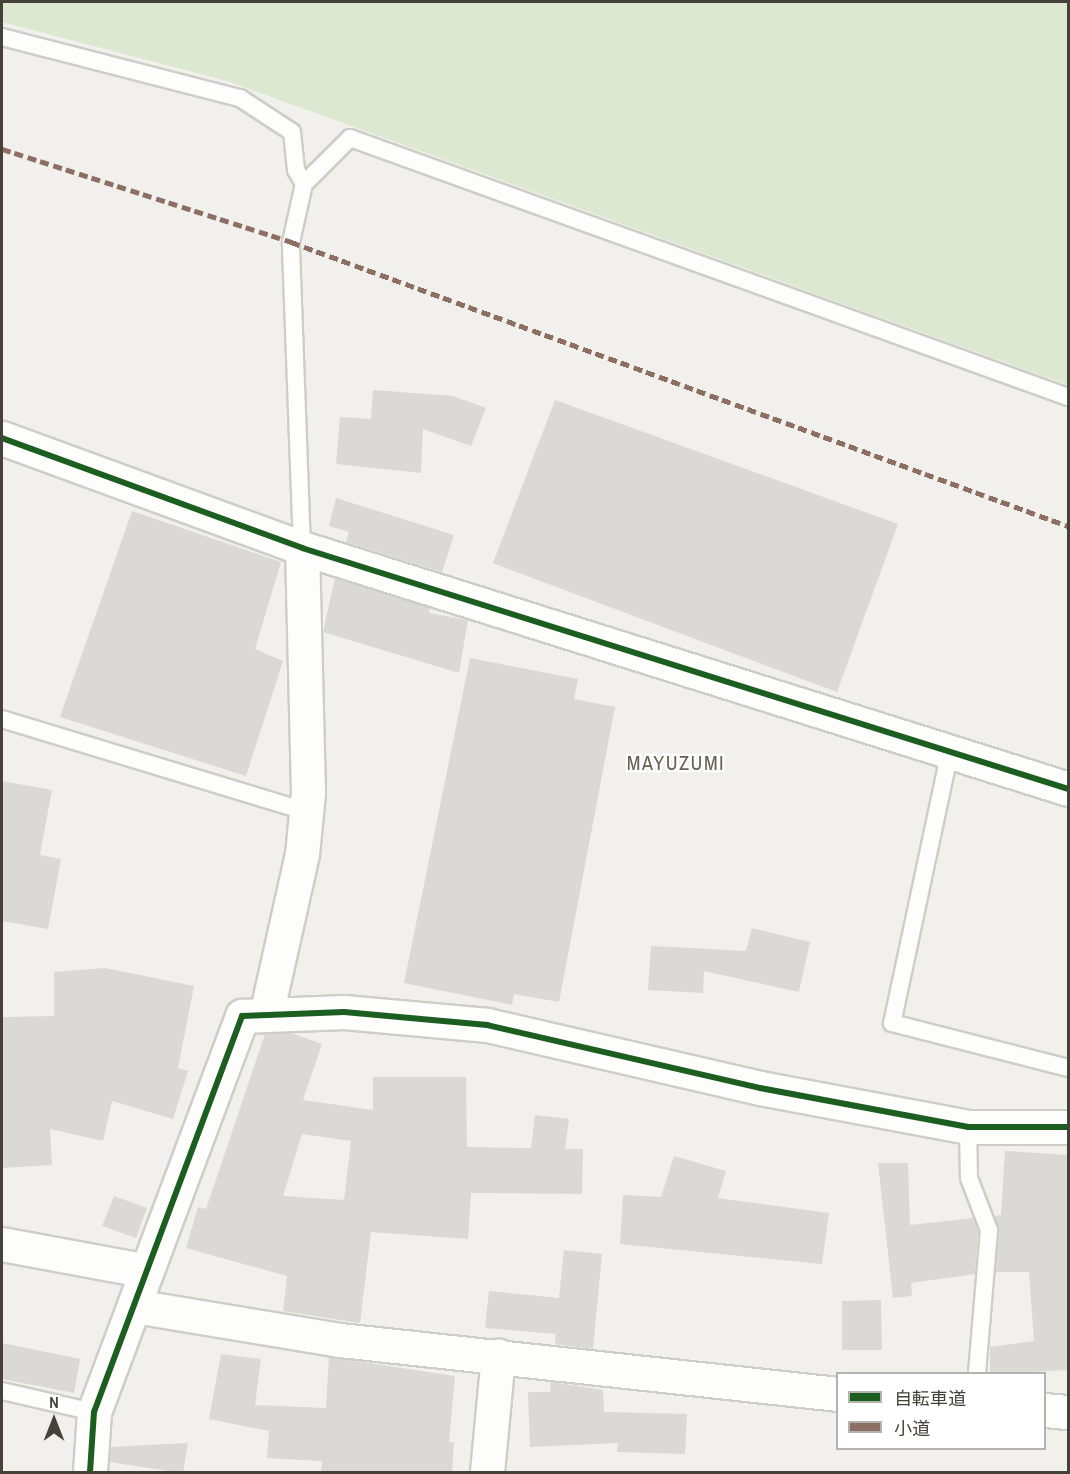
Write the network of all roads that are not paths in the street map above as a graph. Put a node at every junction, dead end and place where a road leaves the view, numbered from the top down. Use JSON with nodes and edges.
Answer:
{"nodes":[{"id":1,"x":2,"y":38,"type":"edge"},
{"id":2,"x":304,"y":184,"type":"junction"},
{"id":3,"x":1068,"y":397,"type":"edge"},
{"id":4,"x":2,"y":438,"type":"edge"},
{"id":5,"x":302,"y":548,"type":"junction"},
{"id":6,"x":2,"y":719,"type":"edge"},
{"id":7,"x":950,"y":751,"type":"junction"},
{"id":8,"x":1068,"y":789,"type":"edge"},
{"id":9,"x":305,"y":811,"type":"junction"},
{"id":10,"x":266,"y":1015,"type":"junction"},
{"id":11,"x":1068,"y":1068,"type":"edge"},
{"id":12,"x":969,"y":1127,"type":"junction"},
{"id":13,"x":1068,"y":1127,"type":"edge"},
{"id":14,"x":2,"y":1244,"type":"edge"},
{"id":15,"x":147,"y":1271,"type":"junction"},
{"id":16,"x":134,"y":1306,"type":"junction"},
{"id":17,"x":498,"y":1356,"type":"junction"},
{"id":18,"x":976,"y":1372,"type":"edge"},
{"id":19,"x":2,"y":1391,"type":"edge"},
{"id":20,"x":836,"y":1394,"type":"edge"},
{"id":21,"x":1046,"y":1410,"type":"edge"},
{"id":22,"x":94,"y":1412,"type":"junction"},
{"id":23,"x":1068,"y":1412,"type":"edge"},
{"id":24,"x":90,"y":1473,"type":"edge"},
{"id":25,"x":487,"y":1473,"type":"edge"}],
"edges":[{"from":1,"to":2,"type":"lane"},
{"from":2,"to":3,"type":"lane"},
{"from":2,"to":5,"type":"lane"},
{"from":4,"to":5,"type":"street"},
{"from":5,"to":7,"type":"street"},
{"from":5,"to":9,"type":"street"},
{"from":6,"to":9,"type":"lane"},
{"from":7,"to":8,"type":"street"},
{"from":7,"to":11,"type":"lane"},
{"from":9,"to":10,"type":"street"},
{"from":10,"to":12,"type":"street"},
{"from":10,"to":15,"type":"street"},
{"from":12,"to":13,"type":"street"},
{"from":12,"to":18,"type":"lane"},
{"from":14,"to":15,"type":"street"},
{"from":15,"to":16,"type":"street"},
{"from":16,"to":17,"type":"street"},
{"from":16,"to":22,"type":"street"},
{"from":17,"to":20,"type":"street"},
{"from":17,"to":25,"type":"street"},
{"from":19,"to":22,"type":"lane"},
{"from":21,"to":23,"type":"street"},
{"from":22,"to":24,"type":"street"}]}
